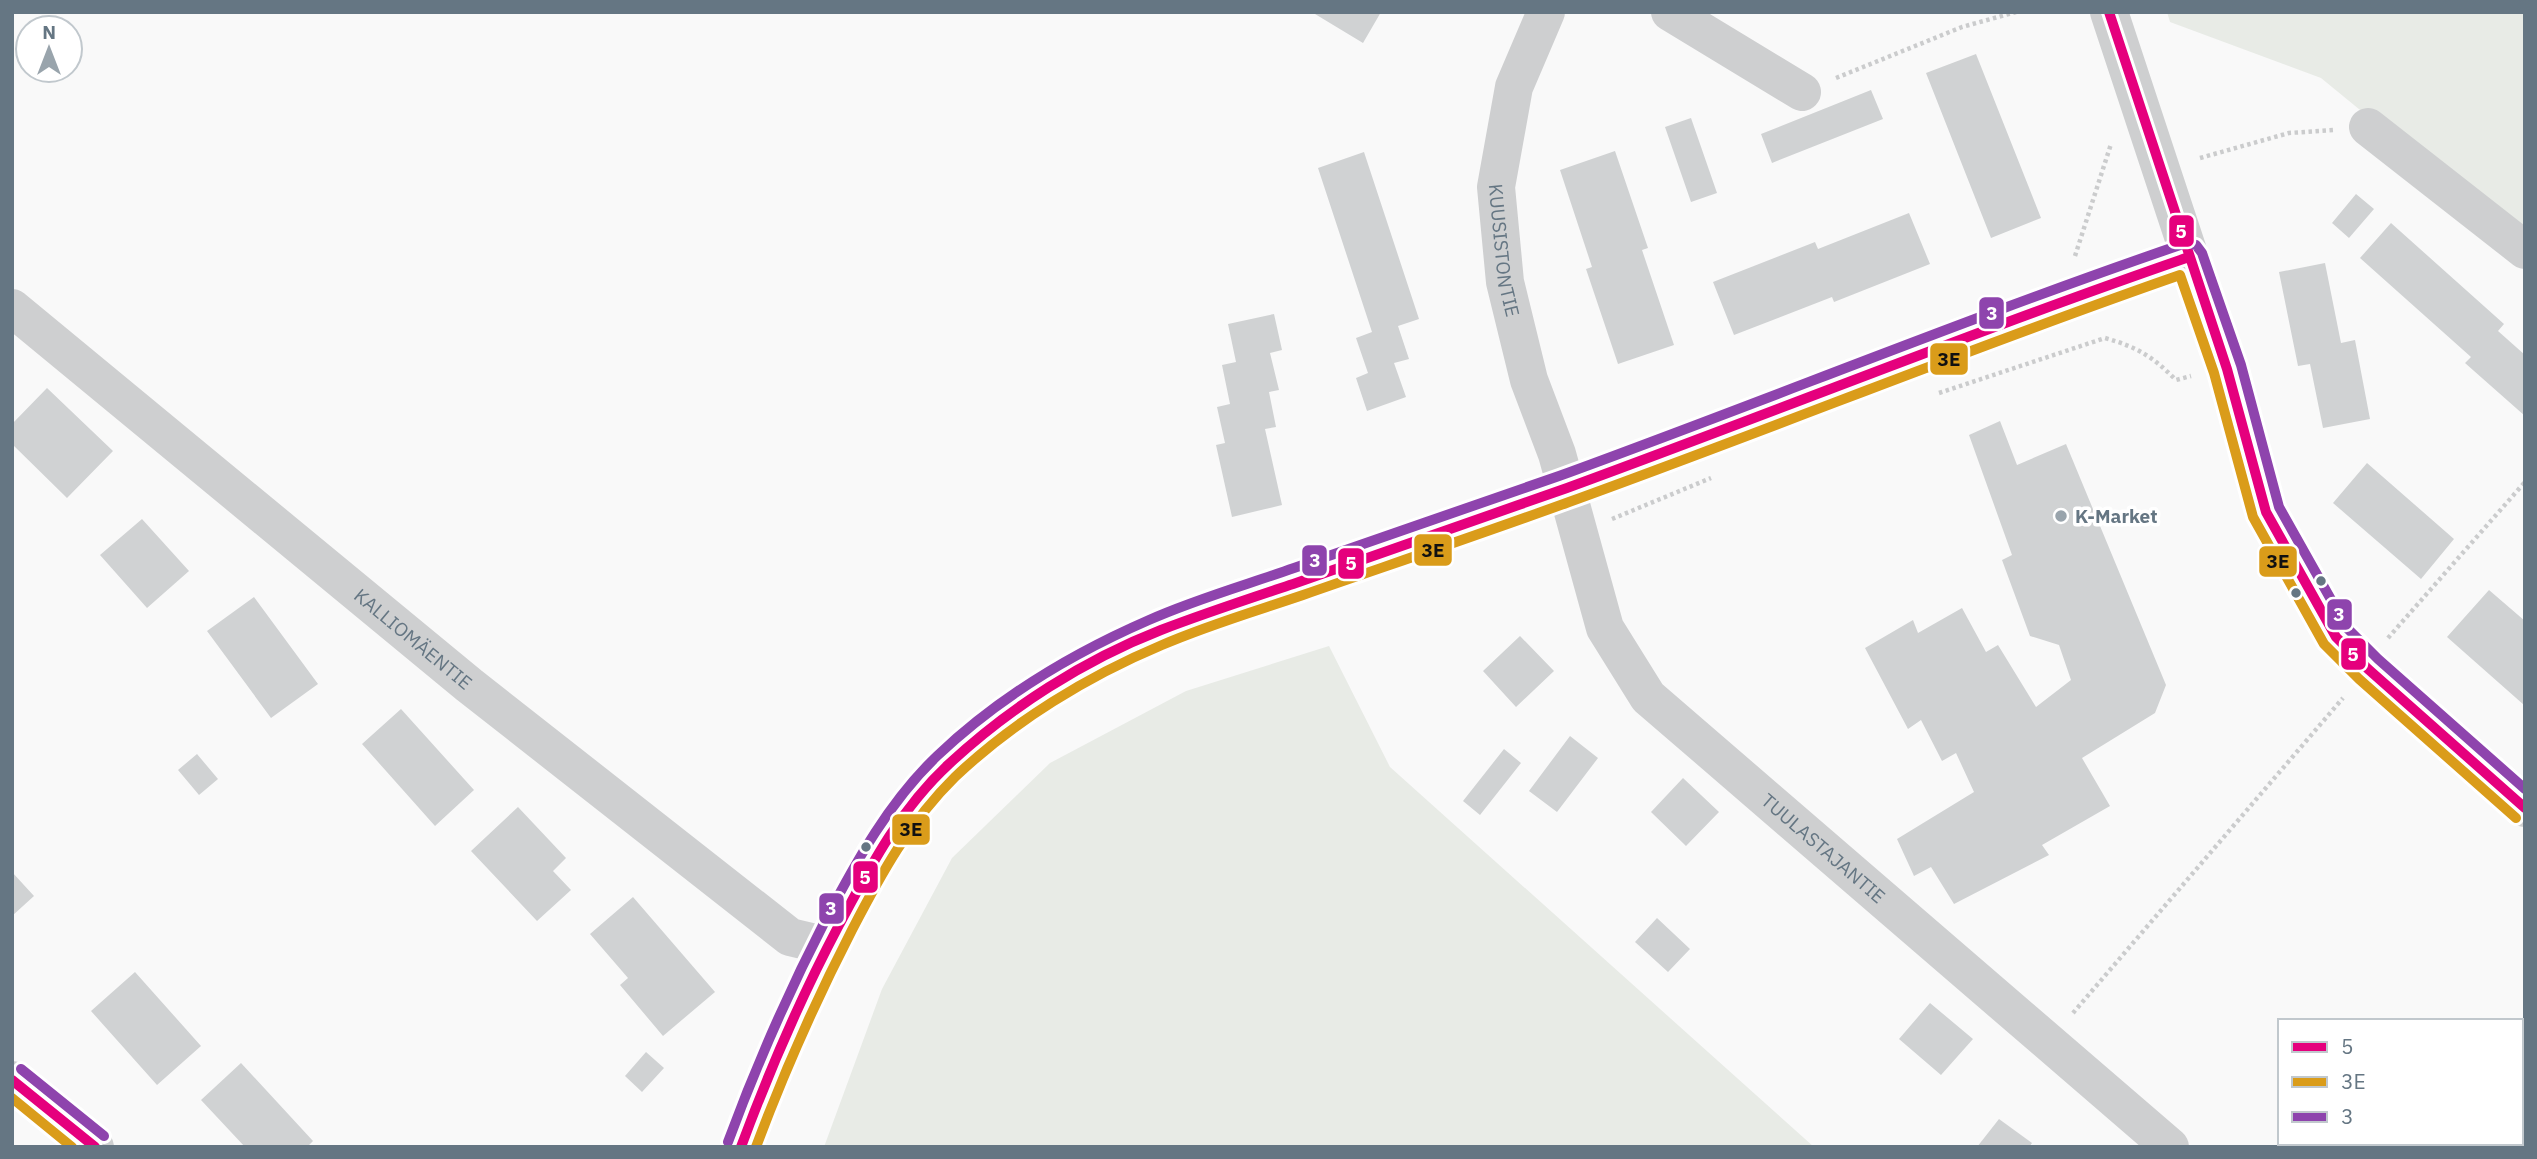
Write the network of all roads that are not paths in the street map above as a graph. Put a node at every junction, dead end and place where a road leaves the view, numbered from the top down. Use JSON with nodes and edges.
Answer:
{"nodes":[{"id":1,"x":1546,"y":12,"type":"edge"},
{"id":2,"x":1670,"y":12,"type":"edge"},
{"id":3,"x":2109,"y":12,"type":"edge"},
{"id":4,"x":1802,"y":92,"type":"road end"},
{"id":5,"x":2368,"y":127,"type":"road end"},
{"id":6,"x":2525,"y":250,"type":"edge"},
{"id":7,"x":2189,"y":257,"type":"junction"},
{"id":8,"x":12,"y":308,"type":"edge"},
{"id":9,"x":1566,"y":488,"type":"junction"},
{"id":10,"x":2525,"y":808,"type":"edge"},
{"id":11,"x":828,"y":946,"type":"junction"},
{"id":12,"x":12,"y":1080,"type":"edge"},
{"id":13,"x":95,"y":1147,"type":"edge"},
{"id":14,"x":741,"y":1147,"type":"edge"},
{"id":15,"x":2170,"y":1147,"type":"edge"}],
"edges":[{"from":1,"to":9,"type":"street","name":"KUUSISTONTIE"},
{"from":2,"to":4,"type":"street"},
{"from":3,"to":7,"type":"street"},
{"from":5,"to":6,"type":"street"},
{"from":7,"to":9,"type":"street"},
{"from":7,"to":10,"type":"street"},
{"from":8,"to":11,"type":"street","name":"KALLIOMÄENTIE"},
{"from":9,"to":11,"type":"street"},
{"from":9,"to":15,"type":"street","name":"TUULASTAJANTIE"},
{"from":11,"to":14,"type":"street"},
{"from":12,"to":13,"type":"street"}]}
